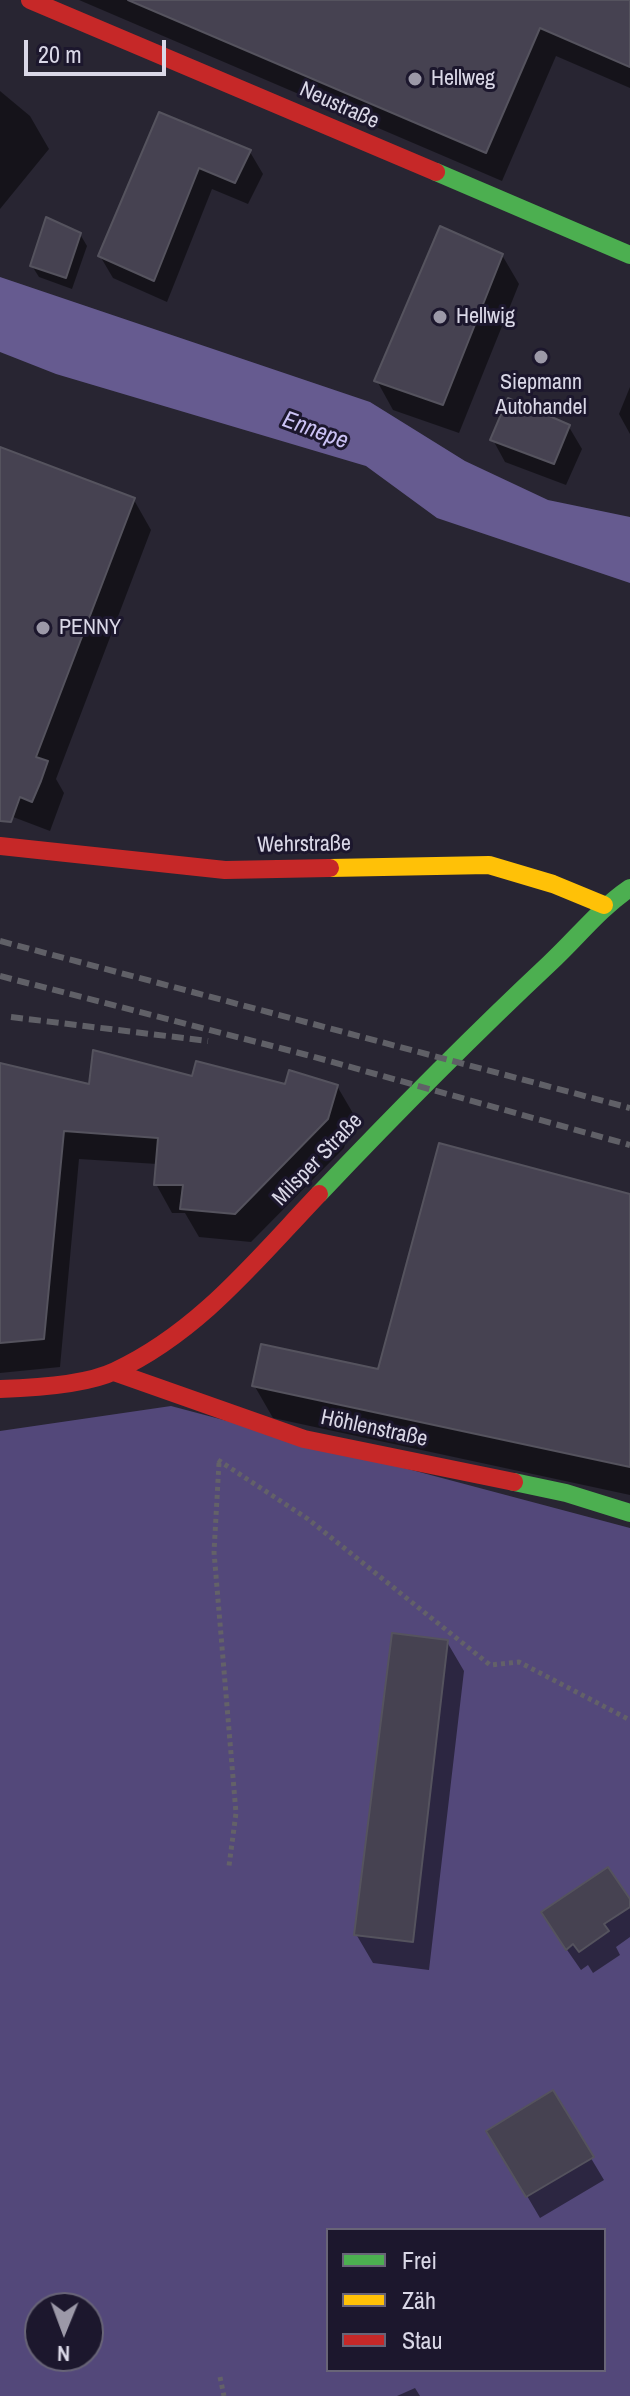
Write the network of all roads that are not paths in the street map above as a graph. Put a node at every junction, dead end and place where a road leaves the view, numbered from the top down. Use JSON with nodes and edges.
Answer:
{"nodes":[{"id":1,"x":30,"y":0,"type":"edge"},
{"id":2,"x":630,"y":255,"type":"edge"},
{"id":3,"x":0,"y":846,"type":"edge"},
{"id":4,"x":630,"y":888,"type":"edge"},
{"id":5,"x":604,"y":905,"type":"junction"},
{"id":6,"x":114,"y":1372,"type":"junction"},
{"id":7,"x":0,"y":1389,"type":"edge"},
{"id":8,"x":630,"y":1513,"type":"edge"}],
"edges":[{"from":1,"to":2,"type":"street","name":"Neustraße"},
{"from":3,"to":5,"type":"street","name":"Wehrstraße"},
{"from":4,"to":5,"type":"street","name":"Milsper Straße"},
{"from":5,"to":6,"type":"street","name":"Milsper Straße"},
{"from":6,"to":7,"type":"street","name":"Milsper Straße"},
{"from":6,"to":8,"type":"street","name":"Höhlenstraße"}]}
